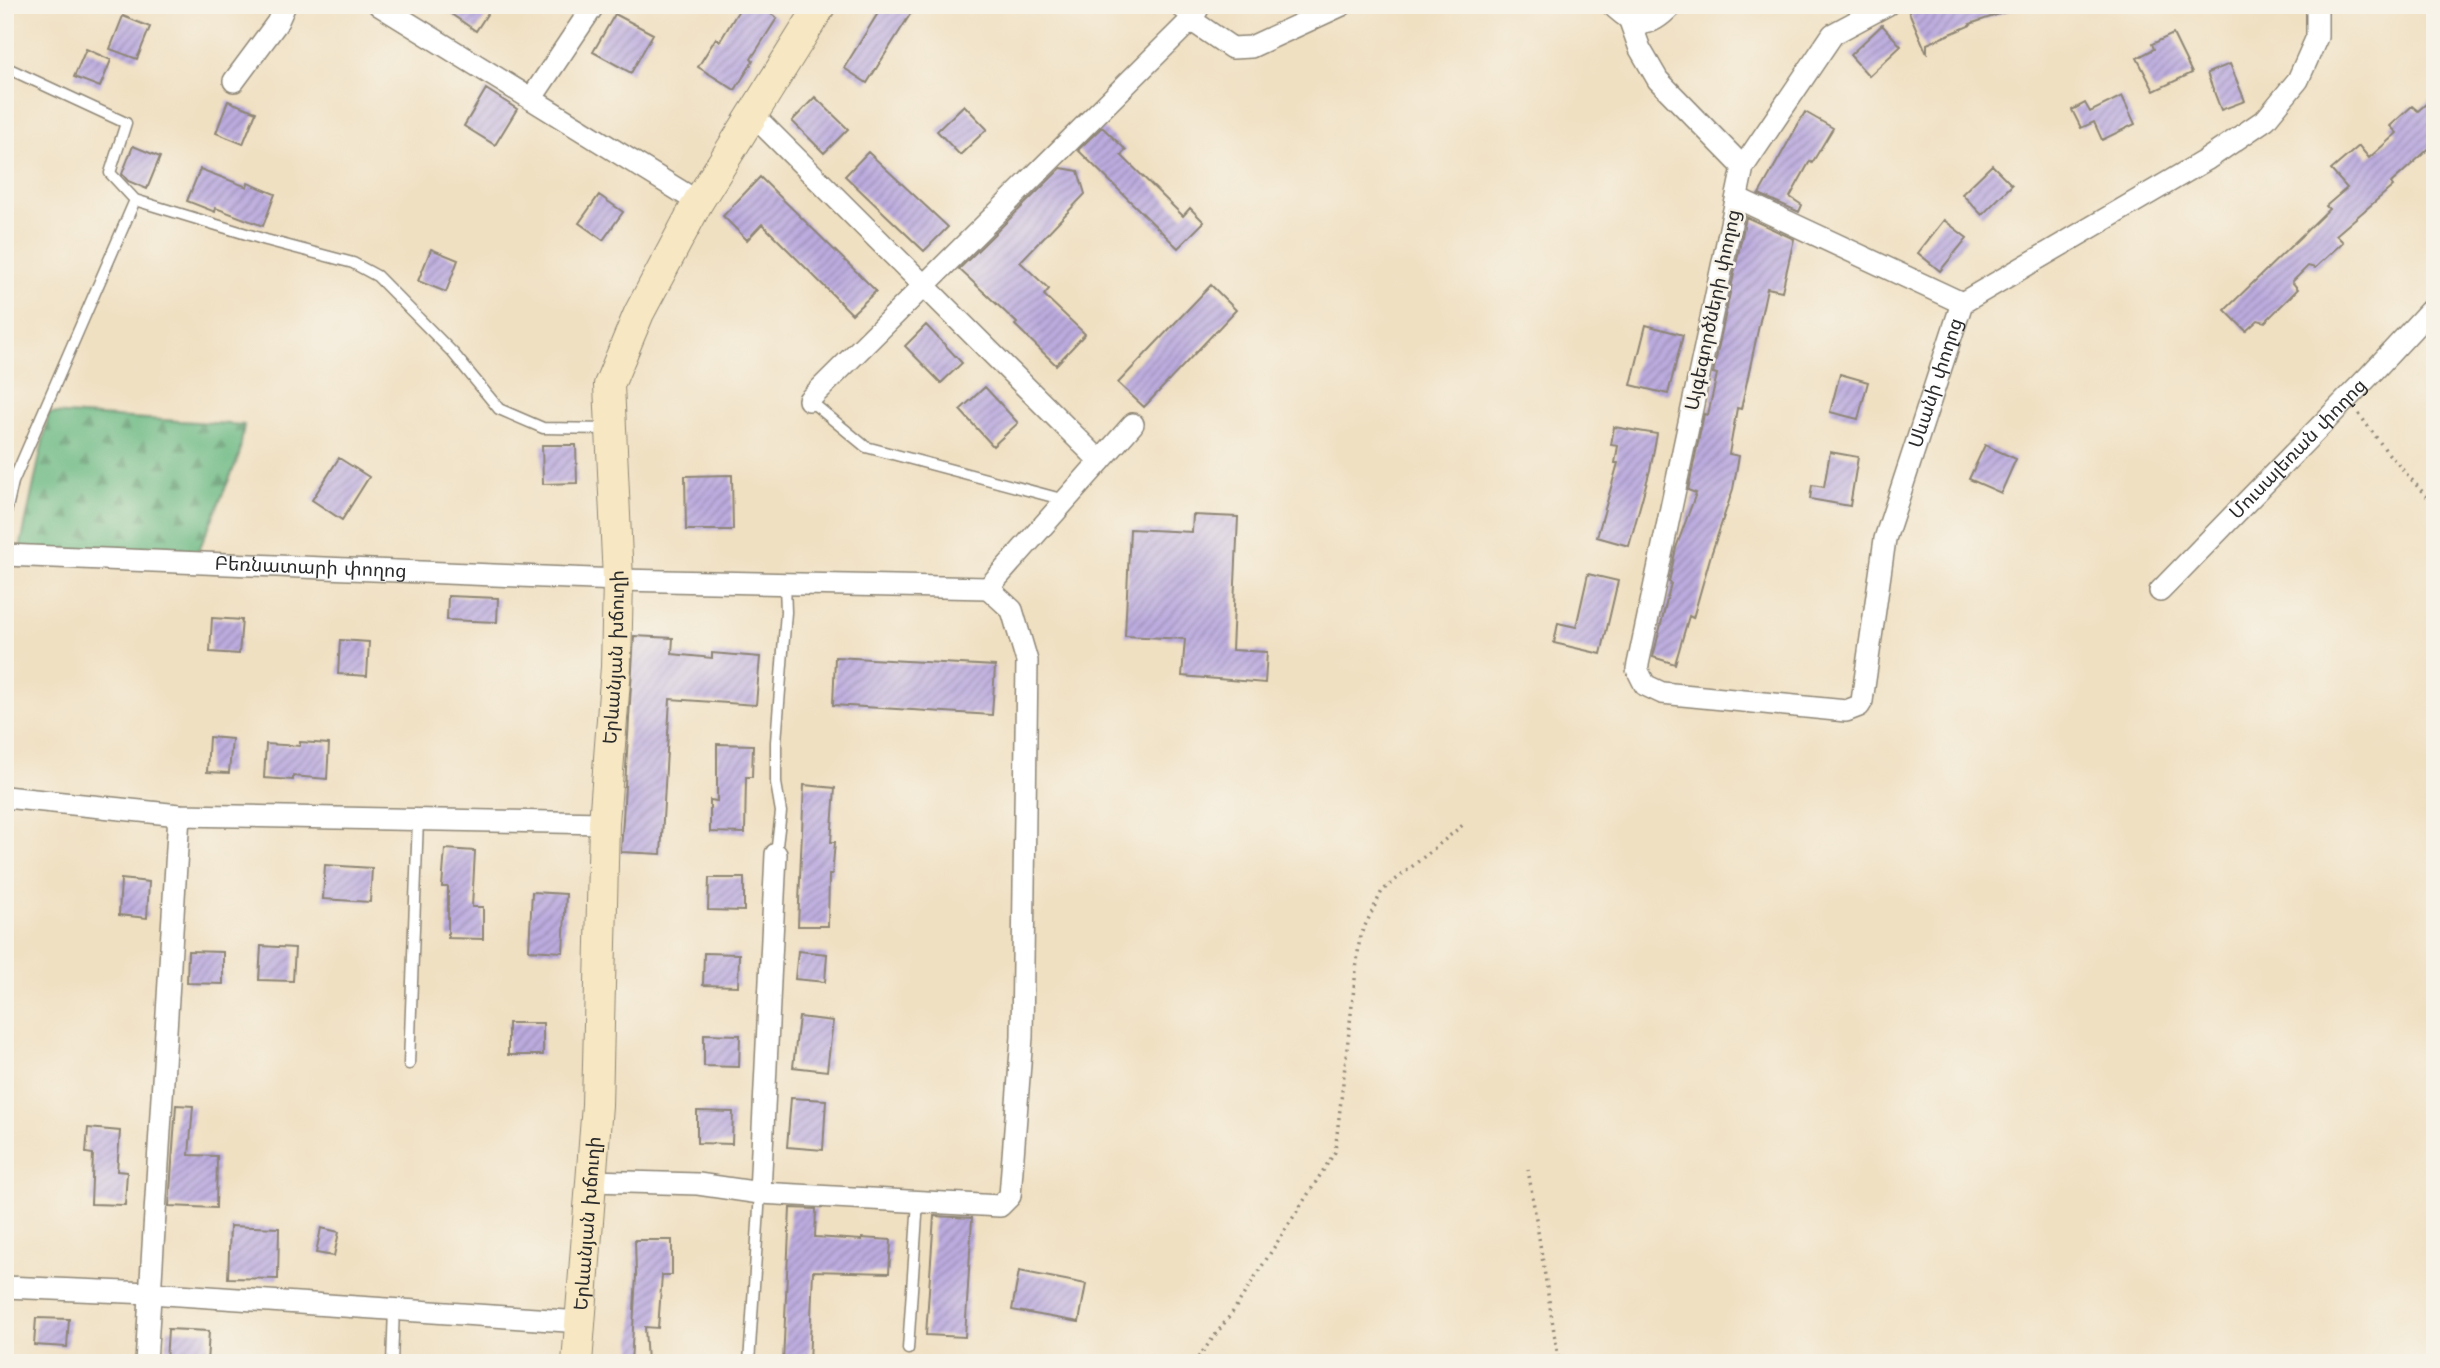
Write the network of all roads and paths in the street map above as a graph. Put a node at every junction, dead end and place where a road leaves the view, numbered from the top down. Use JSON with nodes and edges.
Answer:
{"nodes":[{"id":1,"x":285,"y":5,"type":"edge"},
{"id":2,"x":379,"y":5,"type":"edge"},
{"id":3,"x":593,"y":5,"type":"edge"},
{"id":4,"x":821,"y":5,"type":"edge"},
{"id":5,"x":1169,"y":5,"type":"edge"},
{"id":6,"x":1341,"y":5,"type":"edge"},
{"id":7,"x":1612,"y":5,"type":"edge"},
{"id":8,"x":1672,"y":5,"type":"edge"},
{"id":9,"x":1887,"y":5,"type":"edge"},
{"id":10,"x":2317,"y":5,"type":"edge"},
{"id":11,"x":1196,"y":13,"type":"edge"},
{"id":12,"x":1630,"y":21,"type":"junction"},
{"id":13,"x":5,"y":68,"type":"edge"},
{"id":14,"x":234,"y":81,"type":"dead end"},
{"id":15,"x":531,"y":99,"type":"junction"},
{"id":16,"x":753,"y":115,"type":"junction"},
{"id":17,"x":1743,"y":167,"type":"junction"},
{"id":18,"x":1737,"y":198,"type":"junction"},
{"id":19,"x":135,"y":200,"type":"junction"},
{"id":20,"x":698,"y":202,"type":"junction"},
{"id":21,"x":925,"y":286,"type":"junction"},
{"id":22,"x":1962,"y":303,"type":"junction"},
{"id":23,"x":2435,"y":305,"type":"edge"},
{"id":24,"x":2347,"y":398,"type":"junction"},
{"id":25,"x":809,"y":400,"type":"joint"},
{"id":26,"x":1133,"y":424,"type":"dead end"},
{"id":27,"x":611,"y":429,"type":"junction"},
{"id":28,"x":1100,"y":461,"type":"junction"},
{"id":29,"x":1066,"y":500,"type":"junction"},
{"id":30,"x":2435,"y":506,"type":"edge"},
{"id":31,"x":5,"y":517,"type":"edge"},
{"id":32,"x":5,"y":555,"type":"edge"},
{"id":33,"x":618,"y":580,"type":"junction"},
{"id":34,"x":785,"y":585,"type":"junction"},
{"id":35,"x":988,"y":589,"type":"junction"},
{"id":36,"x":2160,"y":591,"type":"dead end"},
{"id":37,"x":1637,"y":669,"type":"joint"},
{"id":38,"x":5,"y":797,"type":"edge"},
{"id":39,"x":179,"y":815,"type":"junction"},
{"id":40,"x":418,"y":819,"type":"junction"},
{"id":41,"x":604,"y":823,"type":"junction"},
{"id":42,"x":1464,"y":824,"type":"dead end"},
{"id":43,"x":776,"y":854,"type":"joint"},
{"id":44,"x":409,"y":1064,"type":"dead end"},
{"id":45,"x":1528,"y":1169,"type":"dead end"},
{"id":46,"x":592,"y":1181,"type":"junction"},
{"id":47,"x":760,"y":1193,"type":"junction"},
{"id":48,"x":918,"y":1201,"type":"junction"},
{"id":49,"x":5,"y":1287,"type":"edge"},
{"id":50,"x":149,"y":1293,"type":"junction"},
{"id":51,"x":394,"y":1309,"type":"junction"},
{"id":52,"x":581,"y":1322,"type":"junction"},
{"id":53,"x":908,"y":1349,"type":"dead end"},
{"id":54,"x":146,"y":1363,"type":"edge"},
{"id":55,"x":392,"y":1363,"type":"edge"},
{"id":56,"x":577,"y":1363,"type":"edge"},
{"id":57,"x":749,"y":1363,"type":"edge"},
{"id":58,"x":1194,"y":1363,"type":"edge"},
{"id":59,"x":1559,"y":1363,"type":"edge"}],
"edges":[{"from":1,"to":14,"type":"street"},
{"from":2,"to":15,"type":"street"},
{"from":3,"to":15,"type":"street"},
{"from":4,"to":16,"type":"main road","name":"Երևանյան խճուղի"},
{"from":5,"to":11,"type":"lane"},
{"from":6,"to":11,"type":"street"},
{"from":7,"to":12,"type":"street"},
{"from":8,"to":12,"type":"street"},
{"from":9,"to":17,"type":"street","name":"Այգեգործների փողոց"},
{"from":10,"to":22,"type":"street","name":"Սևանի փողոց"},
{"from":11,"to":21,"type":"street"},
{"from":12,"to":17,"type":"street"},
{"from":13,"to":19,"type":"lane"},
{"from":15,"to":20,"type":"street"},
{"from":16,"to":20,"type":"main road","name":"Երևանյան խճուղի"},
{"from":16,"to":21,"type":"street"},
{"from":17,"to":18,"type":"street","name":"Այգեգործների փողոց"},
{"from":18,"to":22,"type":"street"},
{"from":18,"to":37,"type":"street","name":"Այգեգործների փողոց"},
{"from":19,"to":27,"type":"lane"},
{"from":19,"to":31,"type":"lane"},
{"from":20,"to":27,"type":"main road","name":"Երևանյան խճուղի"},
{"from":21,"to":25,"type":"street"},
{"from":21,"to":28,"type":"street"},
{"from":22,"to":37,"type":"street","name":"Սևանի փողոց"},
{"from":23,"to":24,"type":"street","name":"Մուսալեռան փողոց"},
{"from":24,"to":30,"type":"path"},
{"from":24,"to":36,"type":"street","name":"Մուսալեռան փողոց"},
{"from":25,"to":29,"type":"lane"},
{"from":26,"to":28,"type":"street"},
{"from":27,"to":33,"type":"main road","name":"Երևանյան խճուղի"},
{"from":28,"to":29,"type":"street"},
{"from":29,"to":35,"type":"street"},
{"from":32,"to":33,"type":"street","name":"Բեռնատարի փողոց"},
{"from":33,"to":34,"type":"street","name":"Բեռնատարի փողոց"},
{"from":33,"to":41,"type":"main road","name":"Երևանյան խճուղի"},
{"from":34,"to":35,"type":"street","name":"Բեռնատարի փողոց"},
{"from":34,"to":43,"type":"lane"},
{"from":35,"to":48,"type":"street"},
{"from":38,"to":39,"type":"street"},
{"from":39,"to":40,"type":"street"},
{"from":39,"to":50,"type":"street"},
{"from":40,"to":41,"type":"street"},
{"from":40,"to":44,"type":"lane"},
{"from":41,"to":46,"type":"main road","name":"Երևանյան խճուղի"},
{"from":42,"to":58,"type":"path"},
{"from":43,"to":47,"type":"street"},
{"from":45,"to":59,"type":"path"},
{"from":46,"to":47,"type":"street"},
{"from":46,"to":52,"type":"main road","name":"Երևանյան խճուղի"},
{"from":47,"to":48,"type":"street"},
{"from":47,"to":57,"type":"lane"},
{"from":48,"to":53,"type":"lane"},
{"from":49,"to":50,"type":"street"},
{"from":50,"to":51,"type":"street"},
{"from":50,"to":54,"type":"street"},
{"from":51,"to":52,"type":"street"},
{"from":51,"to":55,"type":"lane"},
{"from":52,"to":56,"type":"main road","name":"Երևանյան խճուղի"}]}
